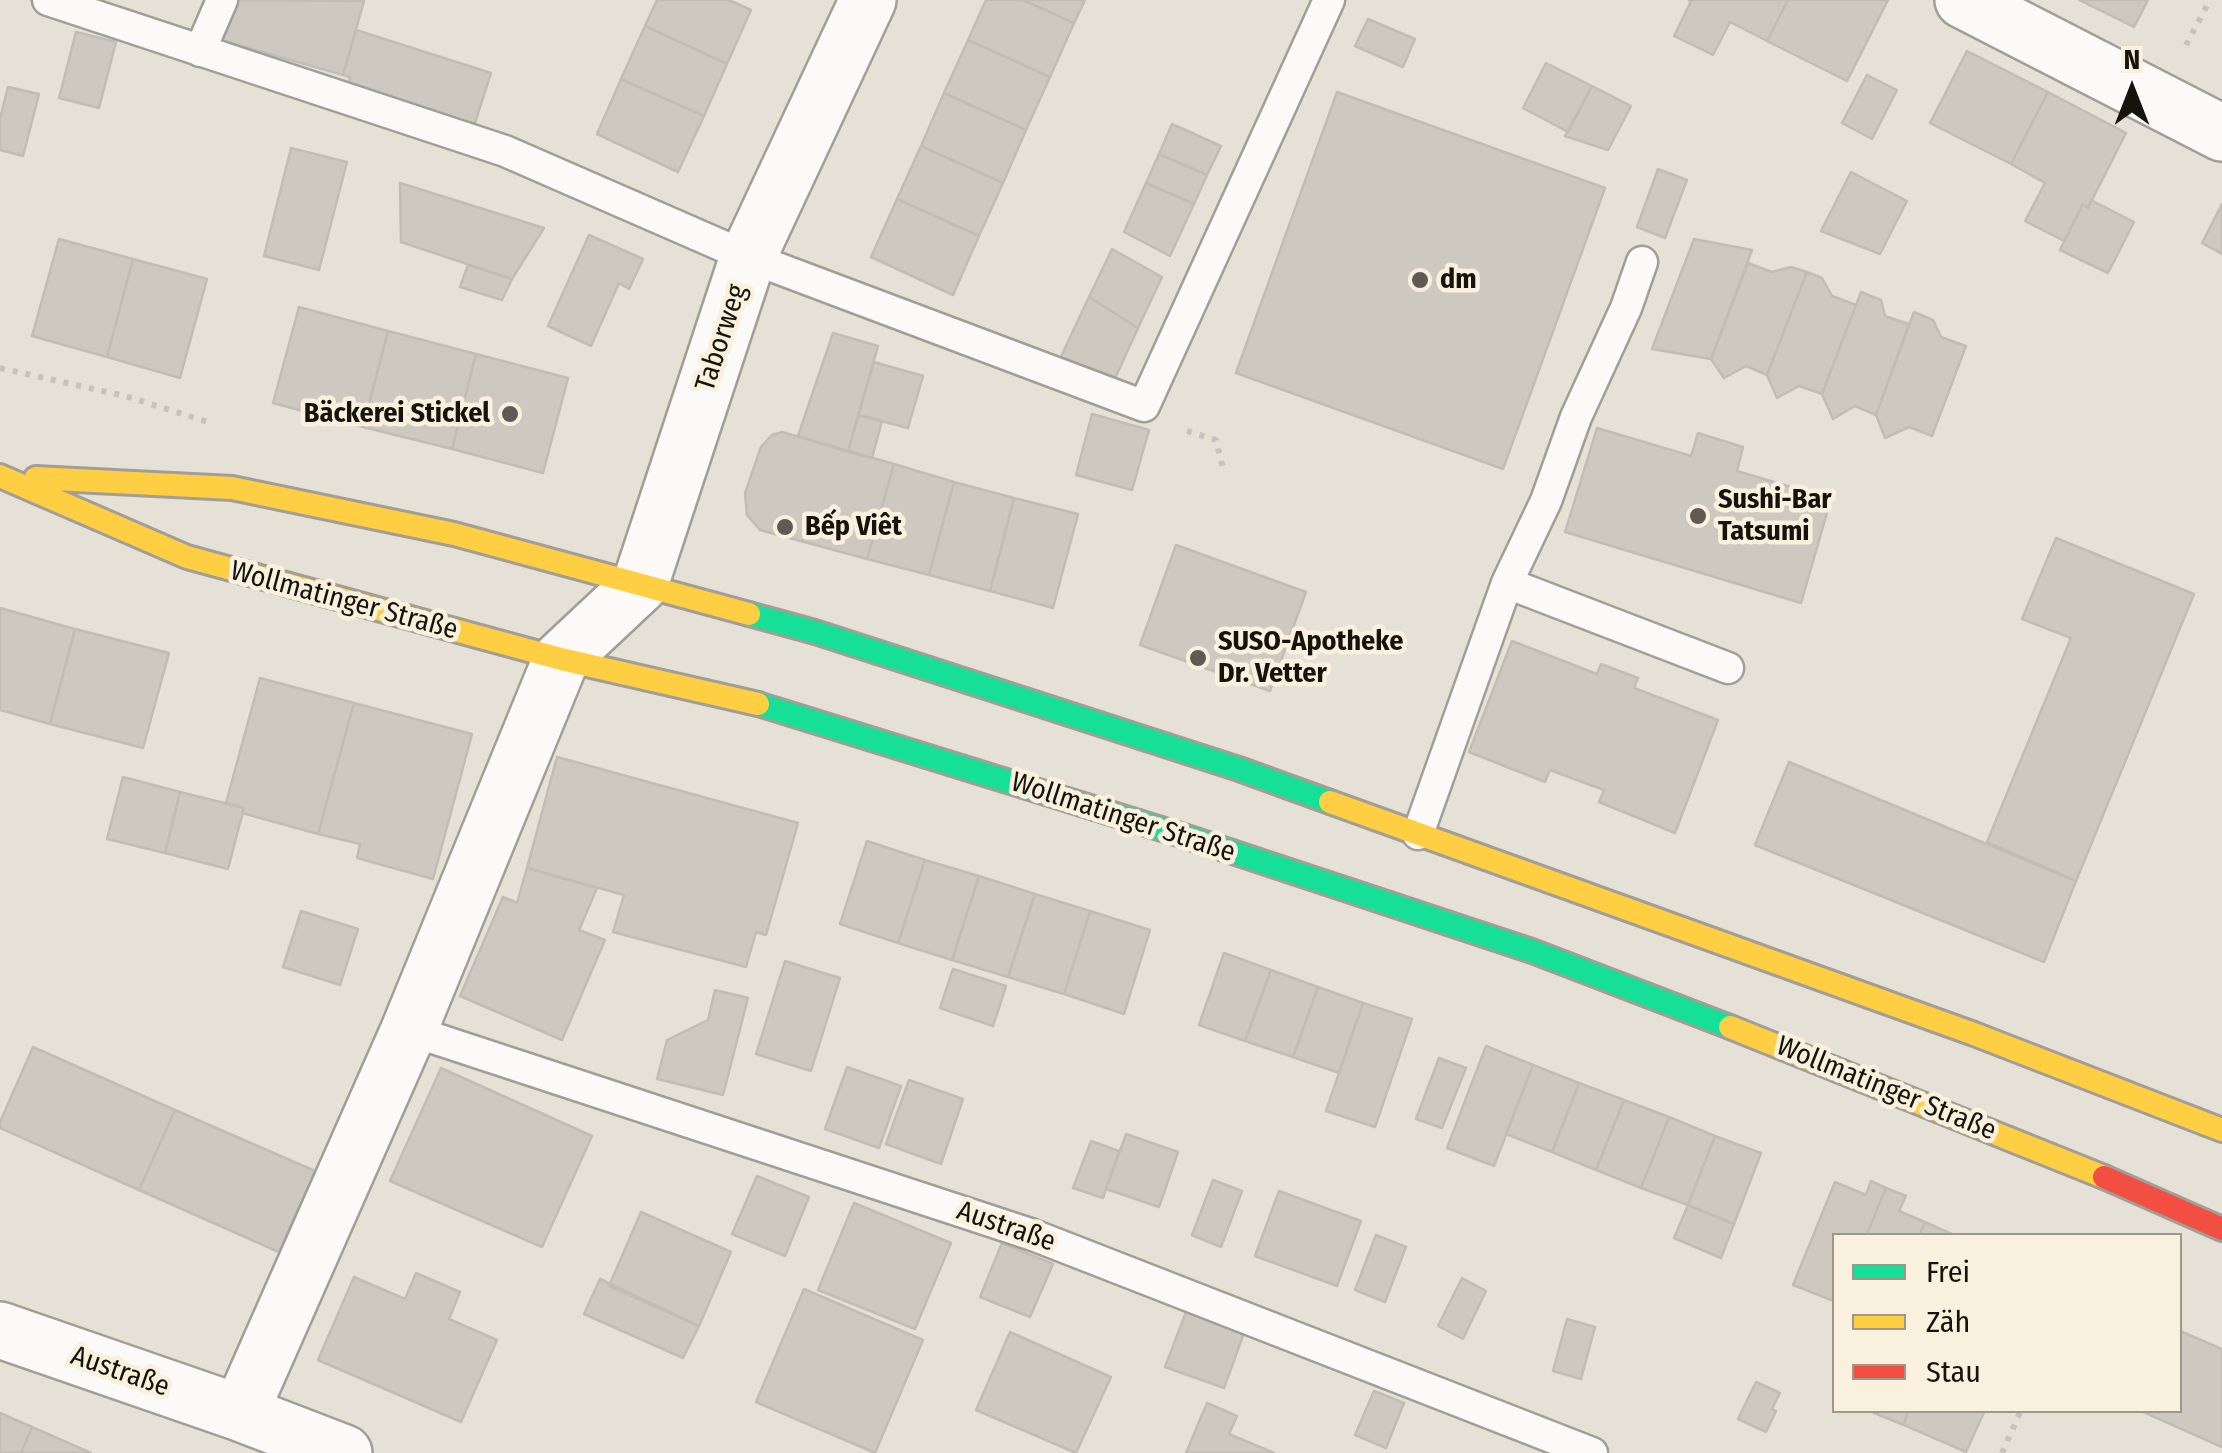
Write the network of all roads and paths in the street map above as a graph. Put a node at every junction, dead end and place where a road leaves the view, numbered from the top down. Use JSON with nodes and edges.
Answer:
{"nodes":[{"id":1,"x":48,"y":0,"type":"edge"},
{"id":2,"x":222,"y":0,"type":"edge"},
{"id":3,"x":868,"y":0,"type":"edge"},
{"id":4,"x":1329,"y":0,"type":"edge"},
{"id":5,"x":1963,"y":0,"type":"edge"},
{"id":6,"x":200,"y":51,"type":"junction"},
{"id":7,"x":2222,"y":133,"type":"edge"},
{"id":8,"x":748,"y":257,"type":"junction"},
{"id":9,"x":1642,"y":262,"type":"dead end"},
{"id":10,"x":1144,"y":406,"type":"junction"},
{"id":11,"x":1224,"y":472,"type":"dead end"},
{"id":12,"x":1,"y":476,"type":"edge"},
{"id":13,"x":1507,"y":583,"type":"junction"},
{"id":14,"x":640,"y":585,"type":"junction"},
{"id":15,"x":561,"y":659,"type":"junction"},
{"id":16,"x":1728,"y":668,"type":"dead end"},
{"id":17,"x":1418,"y":834,"type":"junction"},
{"id":18,"x":409,"y":1030,"type":"junction"},
{"id":19,"x":2222,"y":1130,"type":"edge"},
{"id":20,"x":2222,"y":1229,"type":"edge"},
{"id":21,"x":0,"y":1330,"type":"edge"},
{"id":22,"x":240,"y":1413,"type":"junction"},
{"id":23,"x":2019,"y":1413,"type":"edge"},
{"id":24,"x":344,"y":1453,"type":"edge"},
{"id":25,"x":1592,"y":1453,"type":"edge"},
{"id":26,"x":2002,"y":1453,"type":"edge"}],
"edges":[{"from":1,"to":6,"type":"lane"},
{"from":2,"to":6,"type":"lane"},
{"from":3,"to":8,"type":"street","name":"Taborweg"},
{"from":4,"to":10,"type":"lane"},
{"from":5,"to":7,"type":"street"},
{"from":6,"to":8,"type":"lane"},
{"from":8,"to":10,"type":"lane"},
{"from":8,"to":14,"type":"street","name":"Taborweg"},
{"from":9,"to":13,"type":"lane"},
{"from":10,"to":11,"type":"path"},
{"from":12,"to":14,"type":"main road","name":"Wollmatinger Straße"},
{"from":12,"to":15,"type":"main road","name":"Wollmatinger Straße"},
{"from":13,"to":16,"type":"lane"},
{"from":13,"to":17,"type":"lane"},
{"from":14,"to":15,"type":"street","name":"Taborweg"},
{"from":14,"to":17,"type":"main road","name":"Wollmatinger Straße"},
{"from":15,"to":18,"type":"street"},
{"from":15,"to":20,"type":"main road","name":"Wollmatinger Straße"},
{"from":17,"to":19,"type":"main road","name":"Wollmatinger Straße"},
{"from":18,"to":22,"type":"street"},
{"from":18,"to":25,"type":"lane","name":"Austraße"},
{"from":21,"to":22,"type":"street","name":"Austraße"},
{"from":22,"to":24,"type":"street","name":"Austraße"},
{"from":23,"to":26,"type":"path"}]}
